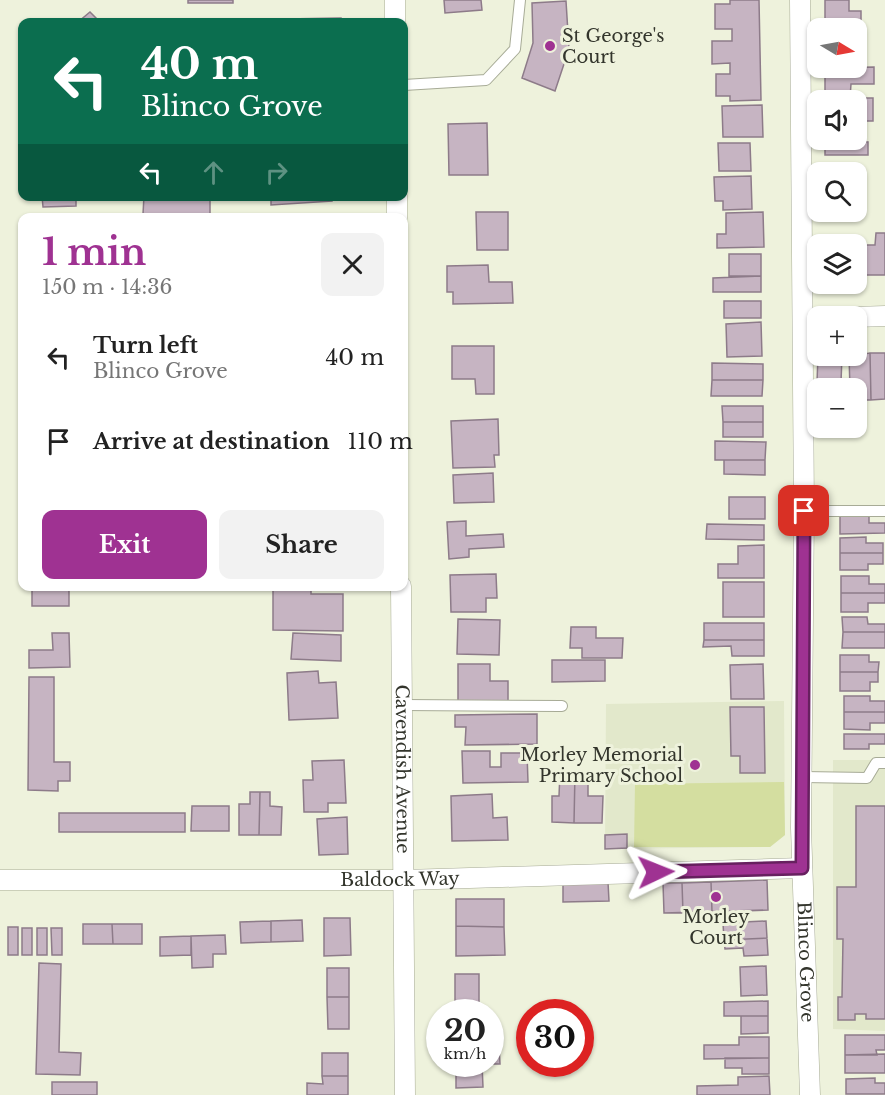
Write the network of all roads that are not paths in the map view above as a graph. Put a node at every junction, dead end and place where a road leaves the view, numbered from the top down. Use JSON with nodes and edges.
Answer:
{"nodes":[{"id":1,"x":395,"y":0,"type":"edge"},
{"id":2,"x":520,"y":0,"type":"edge"},
{"id":3,"x":800,"y":0,"type":"edge"},
{"id":4,"x":395,"y":18,"type":"edge"},
{"id":5,"x":408,"y":85,"type":"edge"},
{"id":6,"x":810,"y":306,"type":"edge"},
{"id":7,"x":867,"y":316,"type":"edge"},
{"id":8,"x":885,"y":316,"type":"edge"},
{"id":9,"x":808,"y":366,"type":"edge"},
{"id":10,"x":804,"y":511,"type":"junction"},
{"id":11,"x":885,"y":511,"type":"edge"},
{"id":12,"x":401,"y":591,"type":"edge"},
{"id":13,"x":403,"y":705,"type":"junction"},
{"id":14,"x":562,"y":706,"type":"dead end"},
{"id":15,"x":885,"y":763,"type":"edge"},
{"id":16,"x":803,"y":777,"type":"junction"},
{"id":17,"x":802,"y":868,"type":"junction"},
{"id":18,"x":0,"y":880,"type":"edge"},
{"id":19,"x":405,"y":880,"type":"junction"},
{"id":20,"x":405,"y":1095,"type":"edge"},
{"id":21,"x":810,"y":1095,"type":"edge"}],
"edges":[{"from":1,"to":4,"type":"street"},
{"from":2,"to":5,"type":"lane"},
{"from":3,"to":6,"type":"street","name":"Blinco Grove"},
{"from":7,"to":8,"type":"street"},
{"from":9,"to":10,"type":"street","name":"Blinco Grove"},
{"from":10,"to":11,"type":"lane"},
{"from":10,"to":16,"type":"street","name":"Blinco Grove"},
{"from":12,"to":13,"type":"street","name":"Cavendish Avenue"},
{"from":13,"to":14,"type":"lane"},
{"from":13,"to":19,"type":"street","name":"Cavendish Avenue"},
{"from":15,"to":16,"type":"lane"},
{"from":16,"to":17,"type":"street","name":"Blinco Grove"},
{"from":17,"to":19,"type":"street","name":"Baldock Way"},
{"from":17,"to":21,"type":"street","name":"Blinco Grove"},
{"from":18,"to":19,"type":"street","name":"Baldock Way"},
{"from":19,"to":20,"type":"street","name":"Cavendish Avenue"}]}
